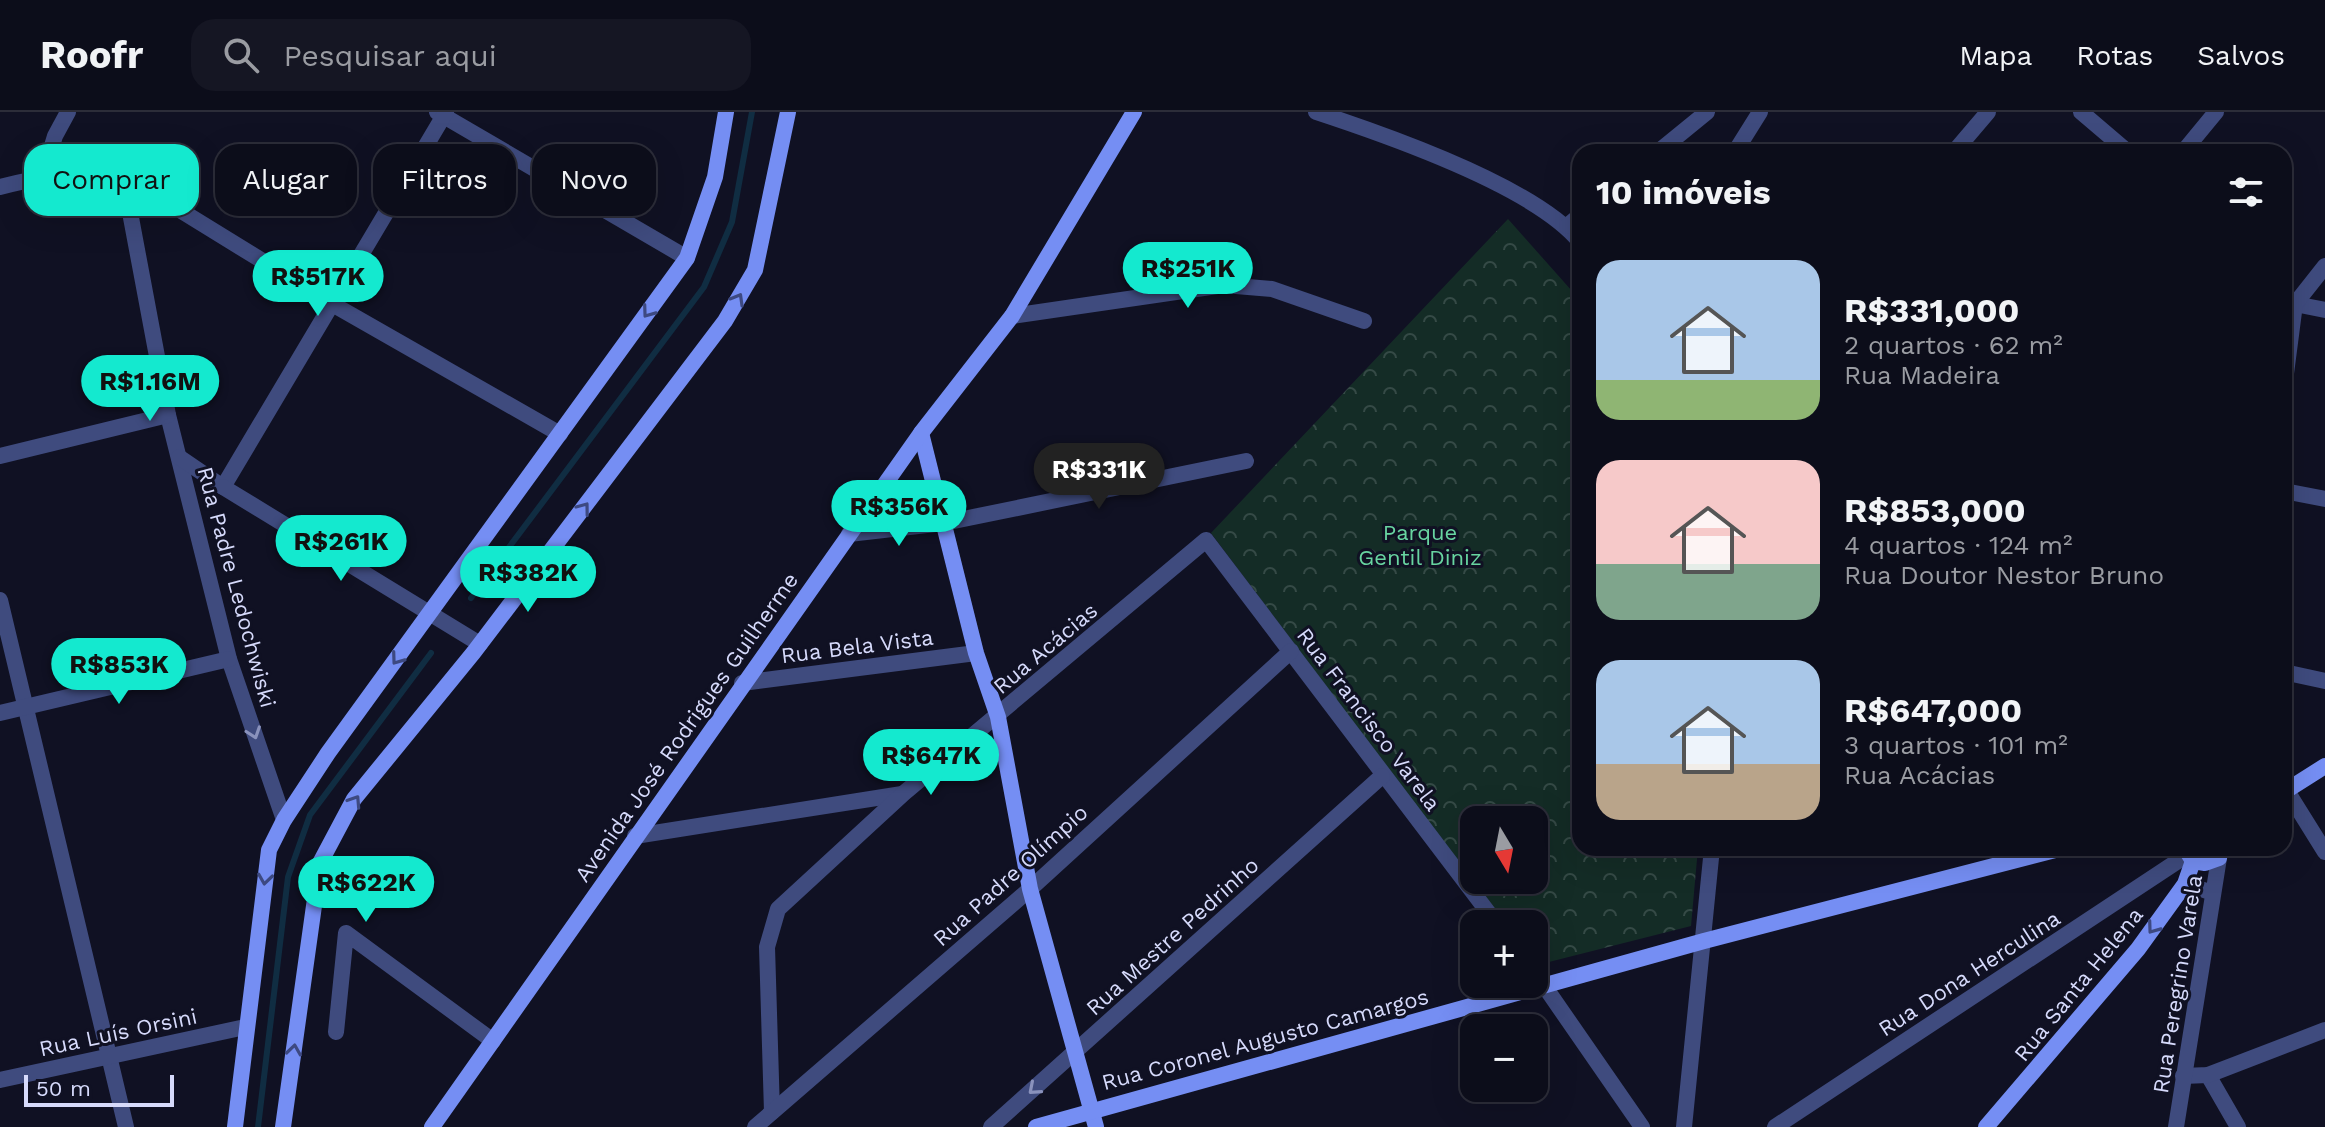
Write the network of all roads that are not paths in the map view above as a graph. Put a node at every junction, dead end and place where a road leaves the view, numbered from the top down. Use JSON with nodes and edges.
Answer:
{"nodes":[{"id":1,"x":68,"y":112,"type":"edge"},
{"id":2,"x":726,"y":112,"type":"edge"},
{"id":3,"x":788,"y":112,"type":"edge"},
{"id":4,"x":1134,"y":112,"type":"edge"},
{"id":5,"x":1319,"y":112,"type":"edge"},
{"id":6,"x":1707,"y":112,"type":"edge"},
{"id":7,"x":1760,"y":112,"type":"edge"},
{"id":8,"x":1988,"y":112,"type":"edge"},
{"id":9,"x":2081,"y":112,"type":"edge"},
{"id":10,"x":2216,"y":112,"type":"edge"},
{"id":11,"x":442,"y":113,"type":"edge"},
{"id":12,"x":53,"y":144,"type":"edge"},
{"id":13,"x":1668,"y":144,"type":"edge"},
{"id":14,"x":1740,"y":144,"type":"edge"},
{"id":15,"x":1961,"y":144,"type":"edge"},
{"id":16,"x":2119,"y":144,"type":"edge"},
{"id":17,"x":2190,"y":144,"type":"edge"},
{"id":18,"x":24,"y":180,"type":"edge"},
{"id":19,"x":0,"y":187,"type":"edge"},
{"id":20,"x":131,"y":216,"type":"edge"},
{"id":21,"x":190,"y":216,"type":"edge"},
{"id":22,"x":1572,"y":220,"type":"edge"},
{"id":23,"x":687,"y":258,"type":"junction"},
{"id":24,"x":2325,"y":266,"type":"edge"},
{"id":25,"x":2292,"y":297,"type":"edge"},
{"id":26,"x":2292,"y":300,"type":"edge"},
{"id":27,"x":334,"y":305,"type":"junction"},
{"id":28,"x":2325,"y":310,"type":"edge"},
{"id":29,"x":1012,"y":316,"type":"junction"},
{"id":30,"x":1364,"y":321,"type":"dead end"},
{"id":31,"x":168,"y":415,"type":"junction"},
{"id":32,"x":921,"y":433,"type":"junction"},
{"id":33,"x":560,"y":434,"type":"junction"},
{"id":34,"x":0,"y":456,"type":"edge"},
{"id":35,"x":179,"y":457,"type":"junction"},
{"id":36,"x":1246,"y":461,"type":"dead end"},
{"id":37,"x":223,"y":487,"type":"junction"},
{"id":38,"x":2292,"y":493,"type":"edge"},
{"id":39,"x":2325,"y":499,"type":"edge"},
{"id":40,"x":944,"y":523,"type":"junction"},
{"id":41,"x":849,"y":534,"type":"junction"},
{"id":42,"x":1206,"y":540,"type":"joint"},
{"id":43,"x":0,"y":600,"type":"edge"},
{"id":44,"x":430,"y":615,"type":"junction"},
{"id":45,"x":480,"y":644,"type":"junction"},
{"id":46,"x":1291,"y":651,"type":"junction"},
{"id":47,"x":976,"y":653,"type":"junction"},
{"id":48,"x":229,"y":659,"type":"junction"},
{"id":49,"x":2292,"y":674,"type":"edge"},
{"id":50,"x":2325,"y":681,"type":"edge"},
{"id":51,"x":742,"y":683,"type":"junction"},
{"id":52,"x":24,"y":708,"type":"junction"},
{"id":53,"x":0,"y":713,"type":"edge"},
{"id":54,"x":998,"y":717,"type":"junction"},
{"id":55,"x":2325,"y":766,"type":"edge"},
{"id":56,"x":1382,"y":776,"type":"junction"},
{"id":57,"x":2292,"y":787,"type":"edge"},
{"id":58,"x":904,"y":793,"type":"junction"},
{"id":59,"x":2292,"y":802,"type":"edge"},
{"id":60,"x":284,"y":820,"type":"junction"},
{"id":61,"x":635,"y":836,"type":"junction"},
{"id":62,"x":2325,"y":852,"type":"edge"},
{"id":63,"x":1711,"y":856,"type":"edge"},
{"id":64,"x":2032,"y":856,"type":"edge"},
{"id":65,"x":2186,"y":856,"type":"edge"},
{"id":66,"x":2188,"y":856,"type":"edge"},
{"id":67,"x":2190,"y":856,"type":"edge"},
{"id":68,"x":2216,"y":856,"type":"edge"},
{"id":69,"x":2219,"y":856,"type":"edge"},
{"id":70,"x":2185,"y":884,"type":"junction"},
{"id":71,"x":1030,"y":889,"type":"junction"},
{"id":72,"x":2213,"y":893,"type":"junction"},
{"id":73,"x":1486,"y":910,"type":"edge"},
{"id":74,"x":1704,"y":941,"type":"junction"},
{"id":75,"x":1548,"y":984,"type":"edge"},
{"id":76,"x":1548,"y":989,"type":"edge"},
{"id":77,"x":1498,"y":998,"type":"edge"},
{"id":78,"x":245,"y":1027,"type":"junction"},
{"id":79,"x":2325,"y":1030,"type":"edge"},
{"id":80,"x":336,"y":1032,"type":"dead end"},
{"id":81,"x":493,"y":1041,"type":"junction"},
{"id":82,"x":1077,"y":1051,"type":"junction"},
{"id":83,"x":108,"y":1058,"type":"junction"},
{"id":84,"x":2208,"y":1075,"type":"junction"},
{"id":85,"x":2183,"y":1076,"type":"junction"},
{"id":86,"x":0,"y":1080,"type":"edge"},
{"id":87,"x":1093,"y":1109,"type":"junction"},
{"id":88,"x":772,"y":1112,"type":"junction"},
{"id":89,"x":126,"y":1127,"type":"edge"},
{"id":90,"x":235,"y":1127,"type":"edge"},
{"id":91,"x":283,"y":1127,"type":"edge"},
{"id":92,"x":432,"y":1127,"type":"edge"},
{"id":93,"x":755,"y":1127,"type":"edge"},
{"id":94,"x":991,"y":1127,"type":"edge"},
{"id":95,"x":1036,"y":1127,"type":"edge"},
{"id":96,"x":1096,"y":1127,"type":"edge"},
{"id":97,"x":1642,"y":1127,"type":"edge"},
{"id":98,"x":1684,"y":1127,"type":"edge"},
{"id":99,"x":1775,"y":1127,"type":"edge"},
{"id":100,"x":1986,"y":1127,"type":"edge"},
{"id":101,"x":2176,"y":1127,"type":"edge"},
{"id":102,"x":2238,"y":1127,"type":"edge"}],
"edges":[{"from":1,"to":12,"type":"street"},
{"from":2,"to":23,"type":"street"},
{"from":45,"to":3,"type":"street","one_way":true},
{"from":4,"to":29,"type":"street","name":"Avenida José Rodrigues Guilherme"},
{"from":5,"to":22,"type":"street"},
{"from":6,"to":13,"type":"street"},
{"from":7,"to":14,"type":"street"},
{"from":8,"to":15,"type":"street"},
{"from":9,"to":16,"type":"street"},
{"from":10,"to":17,"type":"street"},
{"from":11,"to":23,"type":"street"},
{"from":11,"to":27,"type":"street"},
{"from":18,"to":19,"type":"street"},
{"from":20,"to":31,"type":"street","name":"Rua Padre Ledochwiski"},
{"from":21,"to":27,"type":"street"},
{"from":23,"to":33,"type":"street","one_way":true},
{"from":24,"to":25,"type":"street"},
{"from":26,"to":28,"type":"street"},
{"from":27,"to":33,"type":"street"},
{"from":27,"to":37,"type":"street"},
{"from":29,"to":30,"type":"street"},
{"from":29,"to":32,"type":"street","name":"Avenida José Rodrigues Guilherme"},
{"from":31,"to":34,"type":"street"},
{"from":31,"to":35,"type":"street","name":"Rua Padre Ledochwiski"},
{"from":32,"to":40,"type":"street"},
{"from":32,"to":41,"type":"street","name":"Avenida José Rodrigues Guilherme"},
{"from":33,"to":44,"type":"street"},
{"from":35,"to":37,"type":"street"},
{"from":35,"to":48,"type":"street","name":"Rua Padre Ledochwiski"},
{"from":36,"to":40,"type":"street"},
{"from":37,"to":44,"type":"street"},
{"from":38,"to":39,"type":"street"},
{"from":40,"to":41,"type":"street"},
{"from":40,"to":47,"type":"street"},
{"from":41,"to":51,"type":"street","name":"Avenida José Rodrigues Guilherme"},
{"from":42,"to":46,"type":"street","name":"Rua Francisco Varela"},
{"from":42,"to":54,"type":"street","name":"Rua Acácias"},
{"from":43,"to":52,"type":"street"},
{"from":44,"to":45,"type":"street"},
{"from":44,"to":60,"type":"street","one_way":true},
{"from":91,"to":45,"type":"street","one_way":true},
{"from":46,"to":56,"type":"street","name":"Rua Francisco Varela"},
{"from":46,"to":71,"type":"street","name":"Rua Padre Olímpio"},
{"from":47,"to":51,"type":"street","name":"Rua Bela Vista"},
{"from":47,"to":54,"type":"street"},
{"from":48,"to":52,"type":"street"},
{"from":48,"to":60,"type":"street","name":"Rua Padre Ledochwiski","one_way":true},
{"from":49,"to":50,"type":"street"},
{"from":51,"to":61,"type":"street","name":"Avenida José Rodrigues Guilherme"},
{"from":52,"to":53,"type":"street"},
{"from":52,"to":83,"type":"street"},
{"from":54,"to":58,"type":"street","name":"Rua Acácias"},
{"from":54,"to":71,"type":"street"},
{"from":55,"to":57,"type":"street"},
{"from":56,"to":73,"type":"street","name":"Rua Francisco Varela"},
{"from":56,"to":82,"type":"street","name":"Rua Mestre Pedrinho"},
{"from":58,"to":61,"type":"street"},
{"from":58,"to":88,"type":"street","name":"Rua Acácias"},
{"from":59,"to":62,"type":"street"},
{"from":60,"to":78,"type":"street","one_way":true},
{"from":61,"to":81,"type":"street","name":"Avenida José Rodrigues Guilherme"},
{"from":63,"to":74,"type":"street"},
{"from":64,"to":74,"type":"street","name":"Rua Coronel Augusto Camargos"},
{"from":65,"to":99,"type":"street","name":"Rua Dona Herculina"},
{"from":66,"to":70,"type":"street","name":"Rua Santa Helena"},
{"from":67,"to":68,"type":"street"},
{"from":69,"to":72,"type":"street","name":"Rua Peregrino Varela"},
{"from":70,"to":72,"type":"street"},
{"from":70,"to":100,"type":"street","name":"Rua Santa Helena","one_way":true},
{"from":71,"to":82,"type":"street"},
{"from":71,"to":88,"type":"street","name":"Rua Padre Olímpio"},
{"from":72,"to":85,"type":"street","name":"Rua Peregrino Varela"},
{"from":74,"to":75,"type":"street","name":"Rua Coronel Augusto Camargos"},
{"from":74,"to":98,"type":"street"},
{"from":76,"to":97,"type":"street"},
{"from":77,"to":87,"type":"street","name":"Rua Coronel Augusto Camargos"},
{"from":78,"to":83,"type":"street","name":"Rua Luís Orsini"},
{"from":78,"to":90,"type":"street"},
{"from":79,"to":84,"type":"street"},
{"from":80,"to":81,"type":"street"},
{"from":81,"to":92,"type":"street","name":"Avenida José Rodrigues Guilherme"},
{"from":82,"to":87,"type":"street"},
{"from":82,"to":94,"type":"street","name":"Rua Mestre Pedrinho","one_way":true},
{"from":83,"to":86,"type":"street","name":"Rua Luís Orsini"},
{"from":83,"to":89,"type":"street"},
{"from":84,"to":85,"type":"street"},
{"from":84,"to":102,"type":"street"},
{"from":85,"to":101,"type":"street","name":"Rua Peregrino Varela"},
{"from":87,"to":95,"type":"street","name":"Rua Coronel Augusto Camargos"},
{"from":87,"to":96,"type":"street"},
{"from":88,"to":93,"type":"street","name":"Rua Padre Olímpio"}]}
